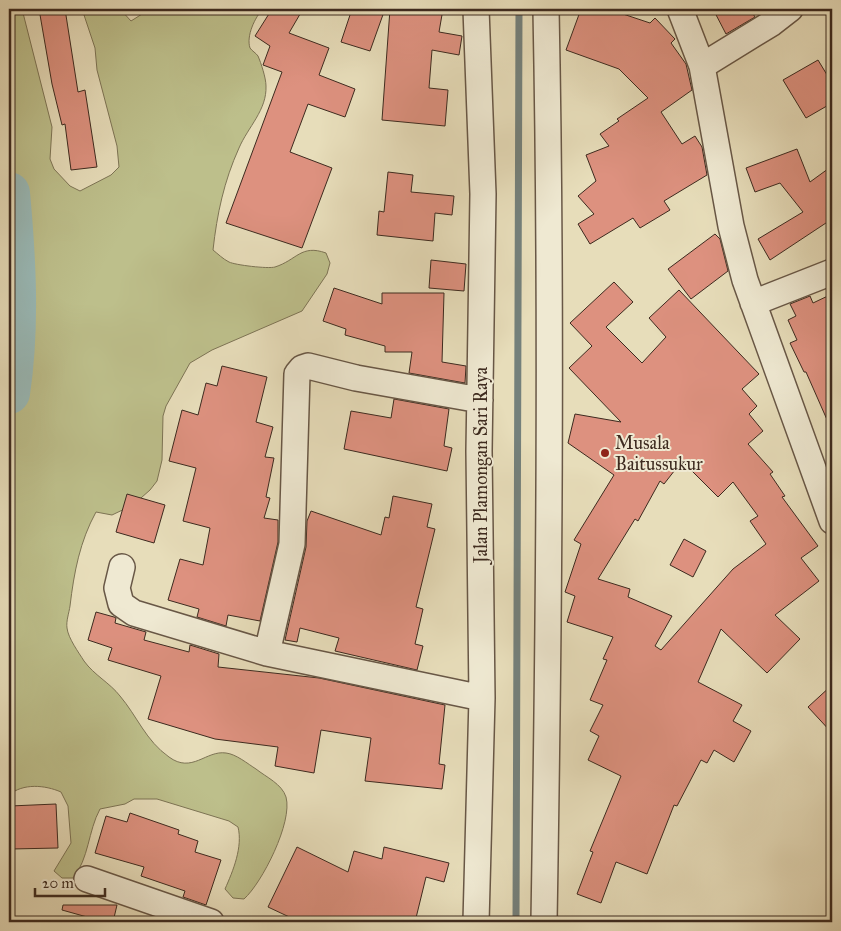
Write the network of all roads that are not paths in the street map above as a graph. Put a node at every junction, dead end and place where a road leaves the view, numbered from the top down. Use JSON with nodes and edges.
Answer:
{"nodes":[{"id":1,"x":476,"y":9,"type":"edge"},
{"id":2,"x":546,"y":9,"type":"edge"},
{"id":3,"x":680,"y":9,"type":"edge"},
{"id":4,"x":790,"y":9,"type":"edge"},
{"id":5,"x":702,"y":66,"type":"junction"},
{"id":6,"x":832,"y":272,"type":"edge"},
{"id":7,"x":753,"y":303,"type":"junction"},
{"id":8,"x":480,"y":400,"type":"junction"},
{"id":9,"x":822,"y":466,"type":"edge"},
{"id":10,"x":832,"y":521,"type":"edge"},
{"id":11,"x":122,"y":567,"type":"dead end"},
{"id":12,"x":267,"y":652,"type":"junction"},
{"id":13,"x":482,"y":698,"type":"junction"},
{"id":14,"x":87,"y":879,"type":"dead end"},
{"id":15,"x":211,"y":922,"type":"edge"},
{"id":16,"x":476,"y":922,"type":"edge"},
{"id":17,"x":544,"y":922,"type":"edge"}],
"edges":[{"from":1,"to":8,"type":"street","name":"Jalan Plamongan Sari Raya"},
{"from":2,"to":17,"type":"street"},
{"from":3,"to":5,"type":"street"},
{"from":4,"to":5,"type":"street"},
{"from":5,"to":7,"type":"street"},
{"from":6,"to":7,"type":"street"},
{"from":7,"to":9,"type":"street"},
{"from":8,"to":12,"type":"street"},
{"from":8,"to":13,"type":"street","name":"Jalan Plamongan Sari Raya"},
{"from":9,"to":10,"type":"street"},
{"from":11,"to":12,"type":"street"},
{"from":12,"to":13,"type":"street"},
{"from":13,"to":16,"type":"street","name":"Jalan Plamongan Sari Raya"},
{"from":14,"to":15,"type":"street"}]}
